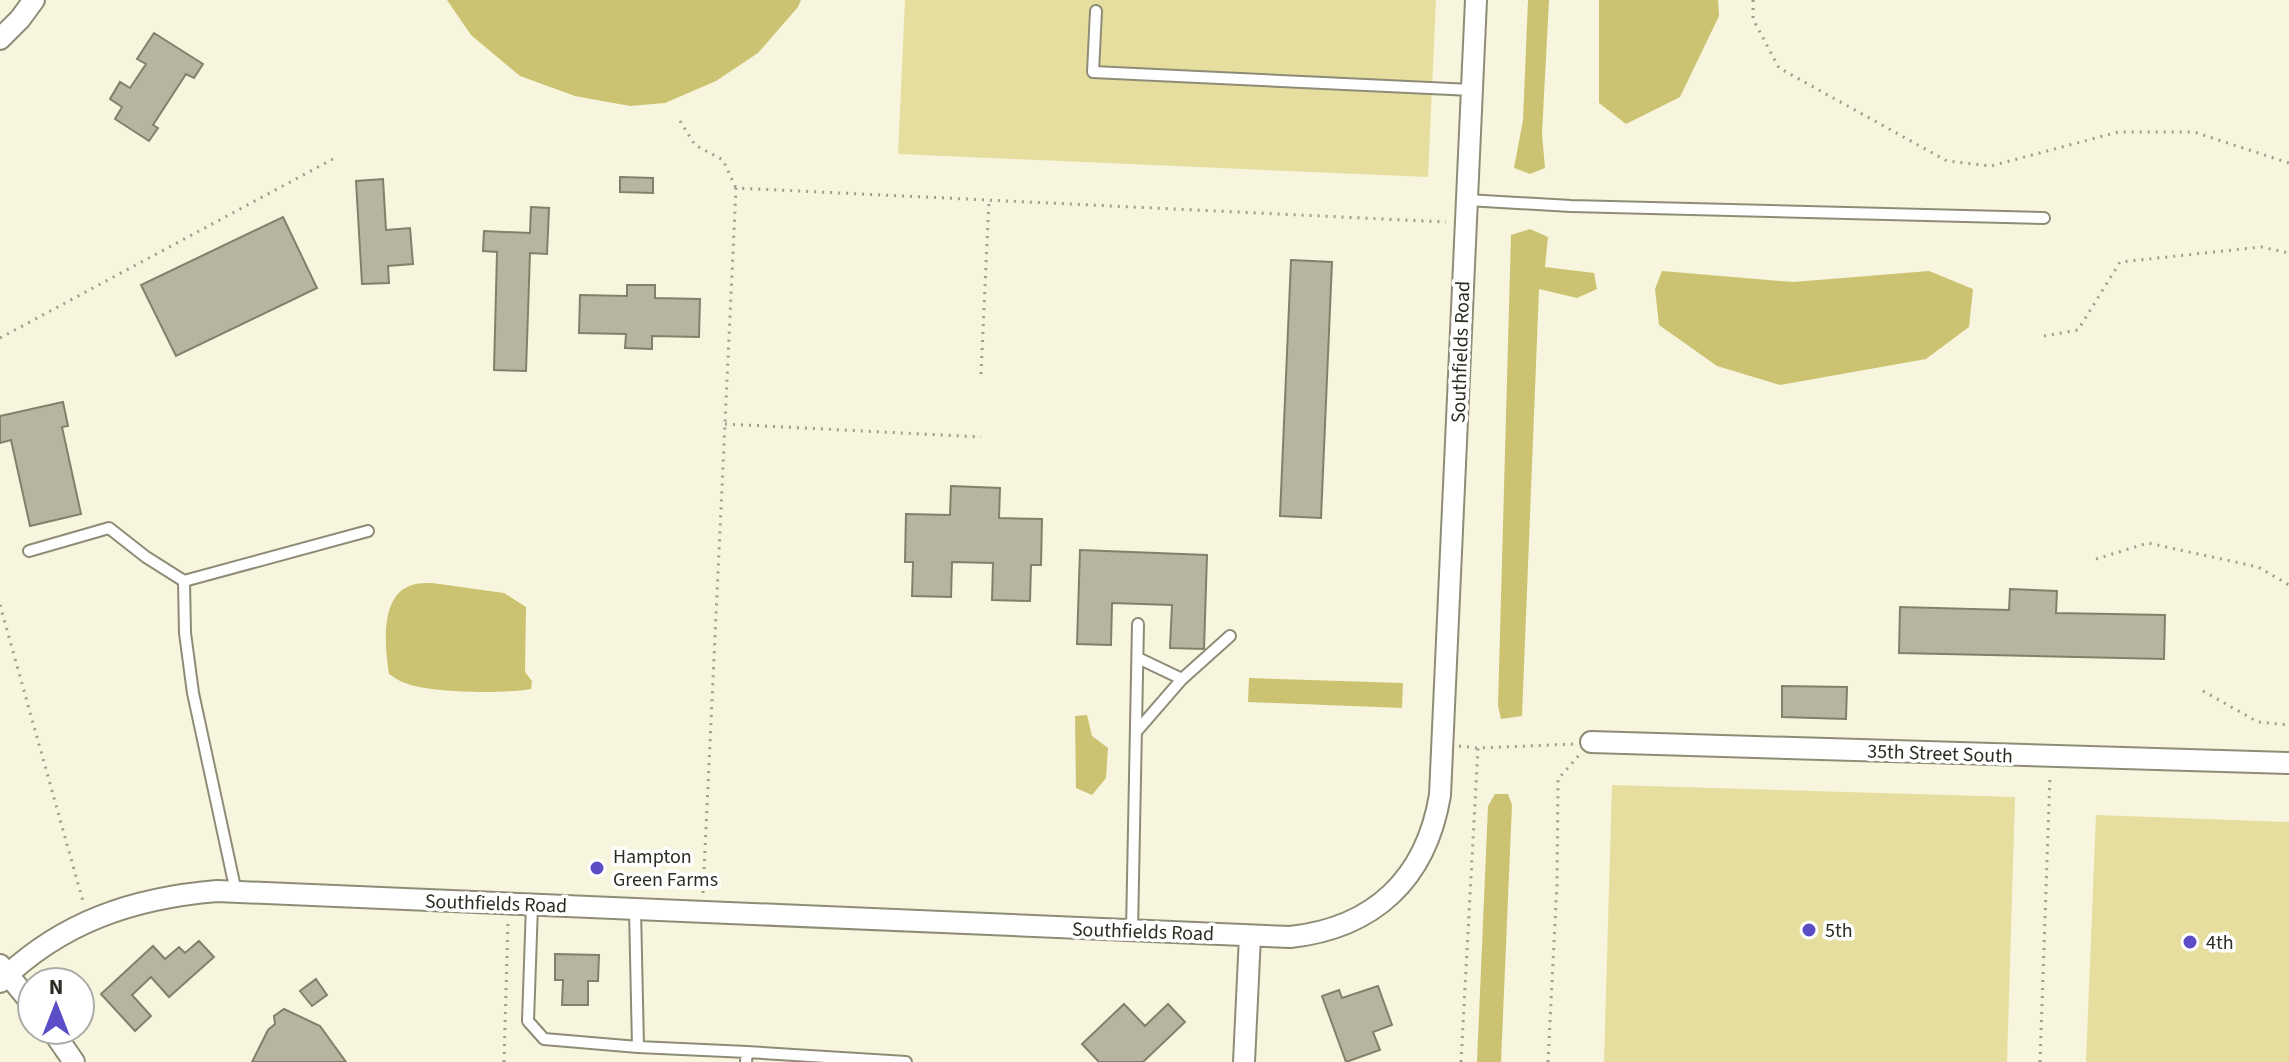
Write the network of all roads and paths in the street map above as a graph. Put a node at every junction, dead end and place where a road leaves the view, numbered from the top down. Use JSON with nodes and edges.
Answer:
{"nodes":[{"id":1,"x":34,"y":0,"type":"edge"},
{"id":2,"x":1476,"y":0,"type":"edge"},
{"id":3,"x":1753,"y":0,"type":"edge"},
{"id":4,"x":1096,"y":11,"type":"dead end"},
{"id":5,"x":0,"y":39,"type":"edge"},
{"id":6,"x":1472,"y":90,"type":"junction"},
{"id":7,"x":680,"y":121,"type":"dead end"},
{"id":8,"x":333,"y":159,"type":"dead end"},
{"id":9,"x":2289,"y":163,"type":"edge"},
{"id":10,"x":736,"y":188,"type":"junction"},
{"id":11,"x":989,"y":200,"type":"junction"},
{"id":12,"x":1467,"y":200,"type":"junction"},
{"id":13,"x":2044,"y":218,"type":"dead end"},
{"id":14,"x":1466,"y":223,"type":"junction"},
{"id":15,"x":2289,"y":253,"type":"edge"},
{"id":16,"x":2044,"y":336,"type":"dead end"},
{"id":17,"x":0,"y":338,"type":"edge"},
{"id":18,"x":981,"y":374,"type":"dead end"},
{"id":19,"x":724,"y":424,"type":"junction"},
{"id":20,"x":981,"y":437,"type":"dead end"},
{"id":21,"x":368,"y":531,"type":"dead end"},
{"id":22,"x":29,"y":551,"type":"dead end"},
{"id":23,"x":2096,"y":559,"type":"dead end"},
{"id":24,"x":184,"y":581,"type":"junction"},
{"id":25,"x":2289,"y":585,"type":"edge"},
{"id":26,"x":0,"y":605,"type":"edge"},
{"id":27,"x":1138,"y":624,"type":"dead end"},
{"id":28,"x":1230,"y":636,"type":"dead end"},
{"id":29,"x":1138,"y":658,"type":"junction"},
{"id":30,"x":1182,"y":679,"type":"junction"},
{"id":31,"x":2203,"y":691,"type":"dead end"},
{"id":32,"x":2289,"y":725,"type":"edge"},
{"id":33,"x":1136,"y":732,"type":"junction"},
{"id":34,"x":1591,"y":742,"type":"junction"},
{"id":35,"x":1443,"y":745,"type":"junction"},
{"id":36,"x":1478,"y":748,"type":"junction"},
{"id":37,"x":2051,"y":756,"type":"junction"},
{"id":38,"x":2289,"y":763,"type":"edge"},
{"id":39,"x":236,"y":892,"type":"junction"},
{"id":40,"x":509,"y":904,"type":"junction"},
{"id":41,"x":532,"y":905,"type":"junction"},
{"id":42,"x":635,"y":909,"type":"junction"},
{"id":43,"x":702,"y":912,"type":"junction"},
{"id":44,"x":88,"y":921,"type":"junction"},
{"id":45,"x":1132,"y":931,"type":"junction"},
{"id":46,"x":1250,"y":936,"type":"junction"},
{"id":47,"x":3,"y":973,"type":"edge"},
{"id":48,"x":638,"y":1047,"type":"junction"},
{"id":49,"x":746,"y":1057,"type":"edge"},
{"id":50,"x":504,"y":1062,"type":"edge"},
{"id":51,"x":906,"y":1062,"type":"edge"},
{"id":52,"x":1244,"y":1062,"type":"edge"},
{"id":53,"x":1461,"y":1062,"type":"edge"},
{"id":54,"x":1548,"y":1062,"type":"edge"},
{"id":55,"x":2040,"y":1062,"type":"edge"}],
"edges":[{"from":1,"to":5,"type":"street"},
{"from":2,"to":6,"type":"street","name":"Southfields Road"},
{"from":3,"to":9,"type":"path"},
{"from":4,"to":6,"type":"lane"},
{"from":6,"to":12,"type":"street","name":"Southfields Road"},
{"from":7,"to":10,"type":"path"},
{"from":8,"to":17,"type":"path"},
{"from":10,"to":11,"type":"path"},
{"from":10,"to":19,"type":"path"},
{"from":11,"to":14,"type":"path"},
{"from":11,"to":18,"type":"path"},
{"from":12,"to":13,"type":"lane"},
{"from":12,"to":14,"type":"street","name":"Southfields Road"},
{"from":14,"to":35,"type":"street","name":"Southfields Road"},
{"from":15,"to":16,"type":"path"},
{"from":19,"to":20,"type":"path"},
{"from":19,"to":43,"type":"path"},
{"from":21,"to":24,"type":"lane"},
{"from":22,"to":24,"type":"lane"},
{"from":23,"to":25,"type":"path"},
{"from":24,"to":39,"type":"lane"},
{"from":26,"to":44,"type":"path"},
{"from":27,"to":29,"type":"lane"},
{"from":28,"to":30,"type":"lane"},
{"from":29,"to":30,"type":"lane"},
{"from":29,"to":33,"type":"lane"},
{"from":30,"to":33,"type":"lane"},
{"from":31,"to":32,"type":"path"},
{"from":33,"to":45,"type":"lane"},
{"from":34,"to":36,"type":"path"},
{"from":34,"to":37,"type":"street","name":"35th Street South"},
{"from":34,"to":54,"type":"path"},
{"from":35,"to":36,"type":"path"},
{"from":35,"to":46,"type":"street","name":"Southfields Road"},
{"from":36,"to":53,"type":"path"},
{"from":37,"to":38,"type":"street","name":"35th Street South"},
{"from":37,"to":55,"type":"path"},
{"from":39,"to":40,"type":"street","name":"Southfields Road"},
{"from":39,"to":44,"type":"street","name":"Southfields Road"},
{"from":40,"to":41,"type":"street","name":"Southfields Road"},
{"from":40,"to":50,"type":"path"},
{"from":41,"to":42,"type":"street","name":"Southfields Road"},
{"from":41,"to":48,"type":"lane"},
{"from":42,"to":43,"type":"street","name":"Southfields Road"},
{"from":42,"to":48,"type":"lane"},
{"from":43,"to":45,"type":"street","name":"Southfields Road"},
{"from":44,"to":47,"type":"street","name":"Southfields Road"},
{"from":45,"to":46,"type":"street","name":"Southfields Road"},
{"from":46,"to":52,"type":"street"},
{"from":48,"to":49,"type":"lane"},
{"from":49,"to":51,"type":"lane"}]}
